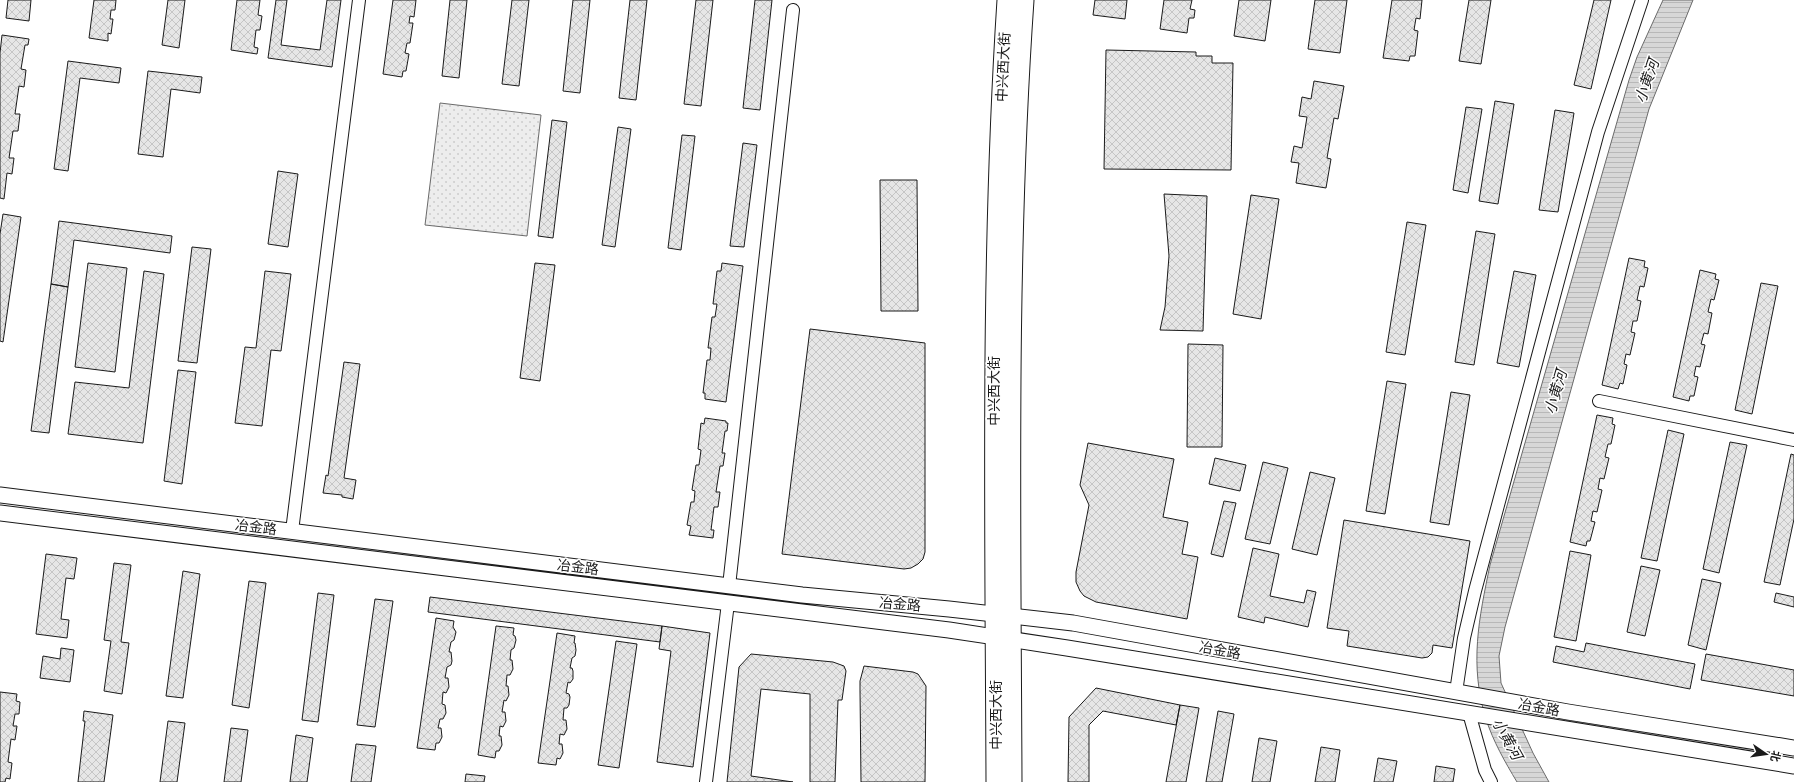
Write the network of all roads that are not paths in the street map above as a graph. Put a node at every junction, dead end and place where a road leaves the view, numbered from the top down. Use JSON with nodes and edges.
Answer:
{"nodes":[{"id":1,"x":359,"y":0,"type":"edge"},
{"id":2,"x":1007,"y":0,"type":"edge"},
{"id":3,"x":1024,"y":0,"type":"edge"},
{"id":4,"x":1642,"y":0,"type":"edge"},
{"id":5,"x":793,"y":10,"type":"dead end"},
{"id":6,"x":1599,"y":401,"type":"dead end"},
{"id":7,"x":1794,"y":440,"type":"edge"},
{"id":8,"x":0,"y":496,"type":"edge"},
{"id":9,"x":0,"y":513,"type":"edge"},
{"id":10,"x":292,"y":531,"type":"junction"},
{"id":11,"x":730,"y":586,"type":"junction"},
{"id":12,"x":728,"y":603,"type":"junction"},
{"id":13,"x":1003,"y":615,"type":"junction"},
{"id":14,"x":1003,"y":638,"type":"junction"},
{"id":15,"x":1456,"y":692,"type":"junction"},
{"id":16,"x":1476,"y":714,"type":"junction"},
{"id":17,"x":1794,"y":748,"type":"edge"},
{"id":18,"x":1794,"y":766,"type":"edge"},
{"id":19,"x":706,"y":782,"type":"edge"},
{"id":20,"x":996,"y":782,"type":"edge"},
{"id":21,"x":1012,"y":782,"type":"edge"},
{"id":22,"x":1491,"y":782,"type":"edge"}],
"edges":[{"from":1,"to":10,"type":"street"},
{"from":2,"to":13,"type":"main road","name":"中兴西大街"},
{"from":3,"to":13,"type":"main road","name":"中兴西大街"},
{"from":4,"to":15,"type":"street"},
{"from":5,"to":11,"type":"street"},
{"from":6,"to":7,"type":"street"},
{"from":8,"to":10,"type":"street","name":"冶金路"},
{"from":9,"to":12,"type":"street","name":"冶金路"},
{"from":10,"to":11,"type":"street","name":"冶金路"},
{"from":11,"to":13,"type":"street","name":"冶金路"},
{"from":12,"to":14,"type":"street","name":"冶金路"},
{"from":12,"to":19,"type":"street"},
{"from":13,"to":14,"type":"main road","name":"中兴西大街"},
{"from":13,"to":15,"type":"street","name":"冶金路"},
{"from":14,"to":16,"type":"street","name":"冶金路"},
{"from":14,"to":20,"type":"main road","name":"中兴西大街"},
{"from":14,"to":21,"type":"main road","name":"中兴西大街"},
{"from":15,"to":17,"type":"street","name":"冶金路"},
{"from":16,"to":18,"type":"street","name":"冶金路"},
{"from":16,"to":22,"type":"street"}]}
